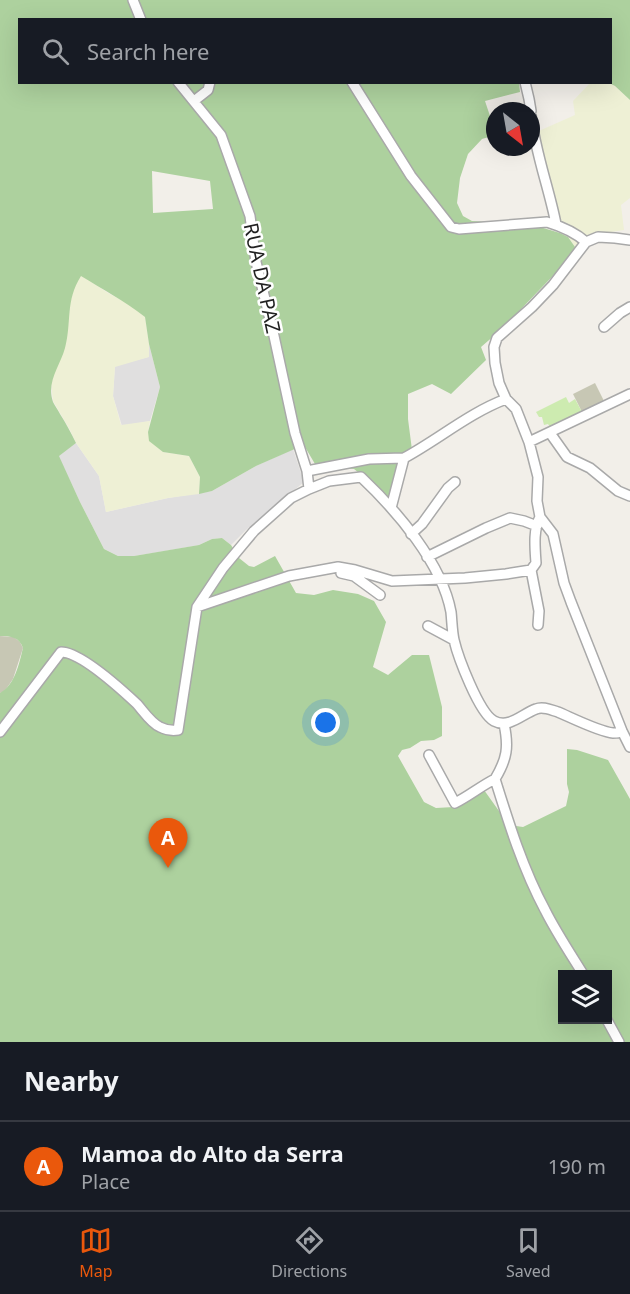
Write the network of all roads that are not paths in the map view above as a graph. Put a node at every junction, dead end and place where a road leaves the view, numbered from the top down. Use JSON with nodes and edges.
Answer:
{"nodes":[{"id":1,"x":133,"y":0,"type":"edge"},
{"id":2,"x":140,"y":18,"type":"edge"},
{"id":3,"x":180,"y":84,"type":"edge"},
{"id":4,"x":210,"y":84,"type":"edge"},
{"id":5,"x":353,"y":84,"type":"edge"},
{"id":6,"x":525,"y":84,"type":"edge"},
{"id":7,"x":194,"y":101,"type":"junction"},
{"id":8,"x":529,"y":102,"type":"edge"},
{"id":9,"x":539,"y":156,"type":"edge"},
{"id":10,"x":556,"y":224,"type":"junction"},
{"id":11,"x":630,"y":240,"type":"edge"},
{"id":12,"x":586,"y":242,"type":"junction"},
{"id":13,"x":630,"y":307,"type":"edge"},
{"id":14,"x":604,"y":327,"type":"dead end"},
{"id":15,"x":630,"y":394,"type":"edge"},
{"id":16,"x":506,"y":399,"type":"junction"},
{"id":17,"x":549,"y":433,"type":"junction"},
{"id":18,"x":529,"y":442,"type":"junction"},
{"id":19,"x":404,"y":458,"type":"junction"},
{"id":20,"x":307,"y":471,"type":"junction"},
{"id":21,"x":455,"y":482,"type":"dead end"},
{"id":22,"x":309,"y":489,"type":"junction"},
{"id":23,"x":629,"y":494,"type":"edge"},
{"id":24,"x":391,"y":508,"type":"junction"},
{"id":25,"x":538,"y":521,"type":"junction"},
{"id":26,"x":411,"y":534,"type":"junction"},
{"id":27,"x":427,"y":556,"type":"junction"},
{"id":28,"x":323,"y":569,"type":"junction"},
{"id":29,"x":531,"y":570,"type":"junction"},
{"id":30,"x":439,"y":578,"type":"junction"},
{"id":31,"x":380,"y":596,"type":"dead end"},
{"id":32,"x":197,"y":607,"type":"junction"},
{"id":33,"x":538,"y":625,"type":"dead end"},
{"id":34,"x":428,"y":626,"type":"dead end"},
{"id":35,"x":454,"y":640,"type":"junction"},
{"id":36,"x":504,"y":724,"type":"junction"},
{"id":37,"x":622,"y":731,"type":"junction"},
{"id":38,"x":0,"y":732,"type":"edge"},
{"id":39,"x":630,"y":747,"type":"edge"},
{"id":40,"x":429,"y":755,"type":"dead end"},
{"id":41,"x":495,"y":780,"type":"junction"},
{"id":42,"x":580,"y":970,"type":"edge"},
{"id":43,"x":609,"y":1024,"type":"edge"},
{"id":44,"x":619,"y":1042,"type":"edge"}],
"edges":[{"from":1,"to":2,"type":"street"},
{"from":3,"to":7,"type":"street","name":"RUA DA PAZ"},
{"from":4,"to":7,"type":"street"},
{"from":5,"to":10,"type":"street"},
{"from":6,"to":8,"type":"street"},
{"from":7,"to":20,"type":"street","name":"RUA DA PAZ"},
{"from":9,"to":10,"type":"street"},
{"from":10,"to":12,"type":"street"},
{"from":11,"to":12,"type":"street"},
{"from":12,"to":16,"type":"street"},
{"from":13,"to":14,"type":"street"},
{"from":15,"to":17,"type":"street"},
{"from":16,"to":18,"type":"street"},
{"from":16,"to":19,"type":"street"},
{"from":17,"to":18,"type":"street"},
{"from":17,"to":23,"type":"street"},
{"from":18,"to":25,"type":"street"},
{"from":19,"to":20,"type":"street"},
{"from":19,"to":24,"type":"street"},
{"from":20,"to":22,"type":"street","name":"RUA DA PAZ"},
{"from":21,"to":26,"type":"street"},
{"from":22,"to":24,"type":"street"},
{"from":22,"to":32,"type":"street"},
{"from":24,"to":26,"type":"street"},
{"from":25,"to":27,"type":"street"},
{"from":25,"to":29,"type":"street"},
{"from":25,"to":37,"type":"street"},
{"from":26,"to":27,"type":"street"},
{"from":27,"to":30,"type":"street"},
{"from":28,"to":30,"type":"street"},
{"from":28,"to":31,"type":"street"},
{"from":28,"to":32,"type":"street"},
{"from":29,"to":30,"type":"street"},
{"from":29,"to":33,"type":"street"},
{"from":30,"to":35,"type":"street"},
{"from":32,"to":38,"type":"street"},
{"from":34,"to":35,"type":"street"},
{"from":35,"to":36,"type":"street"},
{"from":36,"to":37,"type":"street"},
{"from":36,"to":41,"type":"street"},
{"from":37,"to":39,"type":"street"},
{"from":40,"to":41,"type":"street"},
{"from":41,"to":42,"type":"street"},
{"from":43,"to":44,"type":"street"}]}
